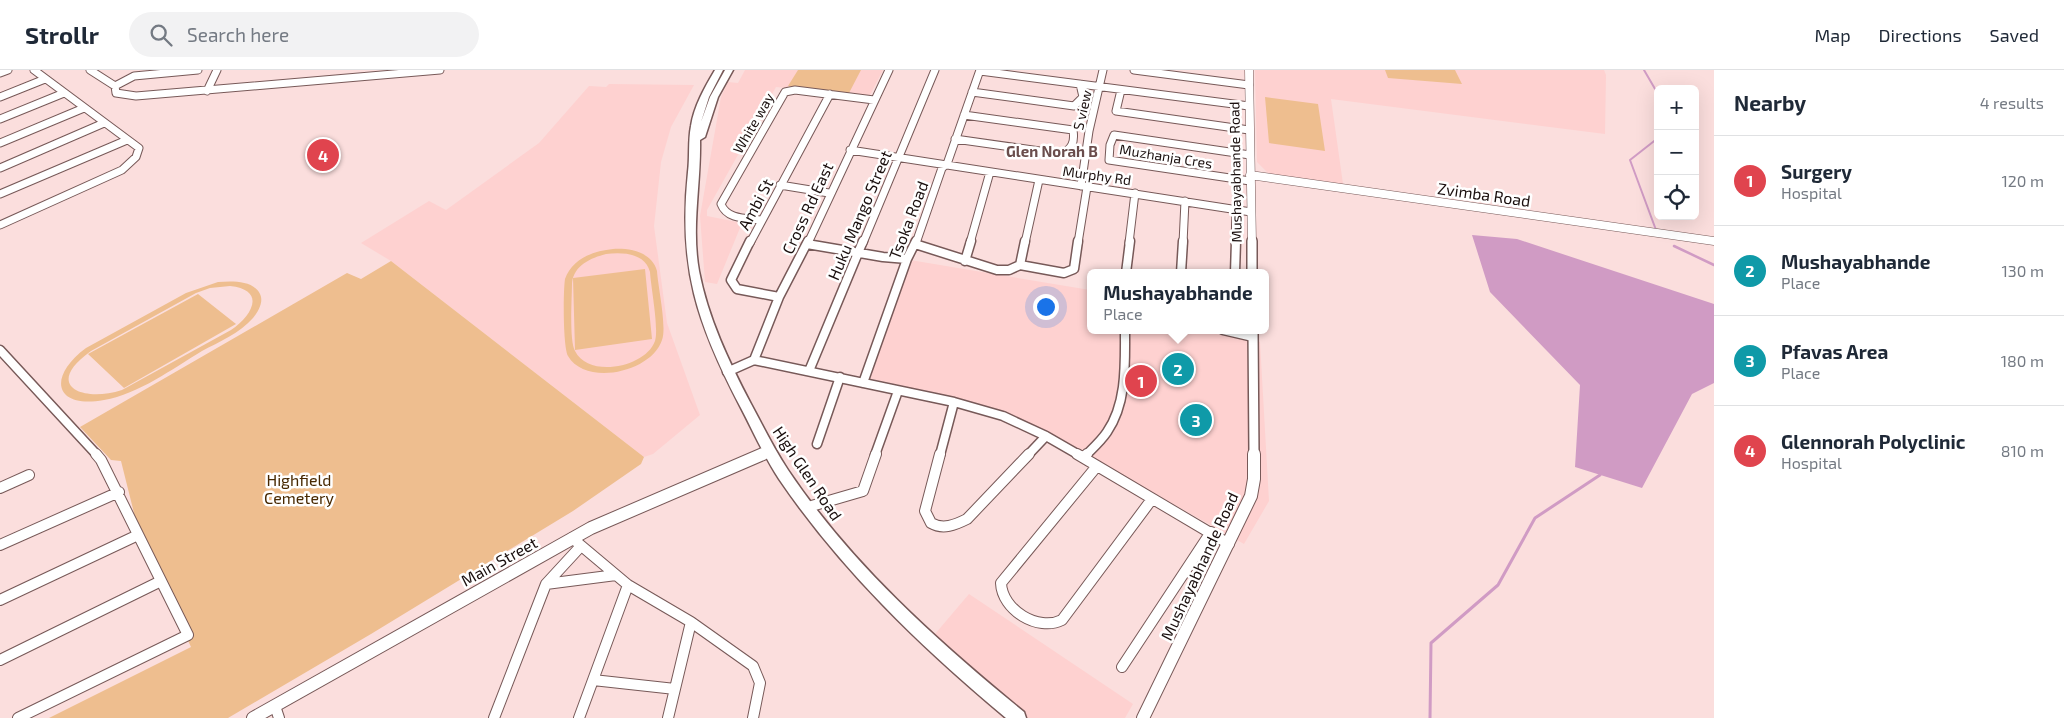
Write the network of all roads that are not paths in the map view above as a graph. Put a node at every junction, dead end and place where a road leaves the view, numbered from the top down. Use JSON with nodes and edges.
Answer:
{"nodes":[{"id":1,"x":8,"y":70,"type":"edge"},
{"id":2,"x":34,"y":70,"type":"edge"},
{"id":3,"x":90,"y":70,"type":"edge"},
{"id":4,"x":198,"y":70,"type":"edge"},
{"id":5,"x":217,"y":70,"type":"edge"},
{"id":6,"x":365,"y":70,"type":"edge"},
{"id":7,"x":440,"y":70,"type":"edge"},
{"id":8,"x":719,"y":70,"type":"edge"},
{"id":9,"x":729,"y":70,"type":"edge"},
{"id":10,"x":889,"y":70,"type":"edge"},
{"id":11,"x":934,"y":70,"type":"edge"},
{"id":12,"x":1103,"y":70,"type":"edge"},
{"id":13,"x":1134,"y":70,"type":"edge"},
{"id":14,"x":1249,"y":70,"type":"edge"},
{"id":15,"x":980,"y":71,"type":"edge"},
{"id":16,"x":147,"y":72,"type":"edge"},
{"id":17,"x":0,"y":73,"type":"edge"},
{"id":18,"x":362,"y":77,"type":"junction"},
{"id":19,"x":45,"y":79,"type":"junction"},
{"id":20,"x":1080,"y":84,"type":"junction"},
{"id":21,"x":1249,"y":85,"type":"junction"},
{"id":22,"x":115,"y":86,"type":"junction"},
{"id":23,"x":1100,"y":86,"type":"junction"},
{"id":24,"x":1121,"y":90,"type":"junction"},
{"id":25,"x":207,"y":91,"type":"junction"},
{"id":26,"x":972,"y":92,"type":"junction"},
{"id":27,"x":64,"y":93,"type":"junction"},
{"id":28,"x":830,"y":94,"type":"junction"},
{"id":29,"x":0,"y":97,"type":"edge"},
{"id":30,"x":874,"y":100,"type":"junction"},
{"id":31,"x":1249,"y":106,"type":"junction"},
{"id":32,"x":84,"y":108,"type":"junction"},
{"id":33,"x":964,"y":115,"type":"junction"},
{"id":34,"x":0,"y":119,"type":"edge"},
{"id":35,"x":104,"y":123,"type":"junction"},
{"id":36,"x":1249,"y":130,"type":"junction"},
{"id":37,"x":955,"y":139,"type":"junction"},
{"id":38,"x":127,"y":140,"type":"junction"},
{"id":39,"x":0,"y":142,"type":"edge"},
{"id":40,"x":850,"y":150,"type":"junction"},
{"id":41,"x":694,"y":151,"type":"junction"},
{"id":42,"x":1250,"y":155,"type":"junction"},
{"id":43,"x":898,"y":157,"type":"junction"},
{"id":44,"x":1109,"y":160,"type":"joint"},
{"id":45,"x":947,"y":164,"type":"junction"},
{"id":46,"x":0,"y":168,"type":"edge"},
{"id":47,"x":990,"y":172,"type":"junction"},
{"id":48,"x":1250,"y":178,"type":"junction"},
{"id":49,"x":1039,"y":180,"type":"junction"},
{"id":50,"x":780,"y":185,"type":"junction"},
{"id":51,"x":1084,"y":186,"type":"junction"},
{"id":52,"x":829,"y":193,"type":"junction"},
{"id":53,"x":1134,"y":193,"type":"junction"},
{"id":54,"x":0,"y":194,"type":"edge"},
{"id":55,"x":1186,"y":201,"type":"junction"},
{"id":56,"x":1236,"y":210,"type":"junction"},
{"id":57,"x":1252,"y":212,"type":"junction"},
{"id":58,"x":761,"y":220,"type":"junction"},
{"id":59,"x":0,"y":225,"type":"edge"},
{"id":60,"x":1714,"y":241,"type":"edge"},
{"id":61,"x":807,"y":244,"type":"junction"},
{"id":62,"x":915,"y":244,"type":"junction"},
{"id":63,"x":860,"y":252,"type":"junction"},
{"id":64,"x":907,"y":259,"type":"junction"},
{"id":65,"x":965,"y":261,"type":"junction"},
{"id":66,"x":1020,"y":265,"type":"junction"},
{"id":67,"x":1126,"y":269,"type":"edge"},
{"id":68,"x":1181,"y":269,"type":"edge"},
{"id":69,"x":1235,"y":269,"type":"edge"},
{"id":70,"x":1252,"y":269,"type":"edge"},
{"id":71,"x":778,"y":297,"type":"junction"},
{"id":72,"x":1125,"y":334,"type":"edge"},
{"id":73,"x":1253,"y":334,"type":"edge"},
{"id":74,"x":0,"y":350,"type":"edge"},
{"id":75,"x":754,"y":360,"type":"junction"},
{"id":76,"x":809,"y":371,"type":"junction"},
{"id":77,"x":727,"y":372,"type":"junction"},
{"id":78,"x":840,"y":377,"type":"junction"},
{"id":79,"x":863,"y":383,"type":"junction"},
{"id":80,"x":898,"y":391,"type":"junction"},
{"id":81,"x":954,"y":402,"type":"junction"},
{"id":82,"x":1046,"y":436,"type":"junction"},
{"id":83,"x":817,"y":444,"type":"dead end"},
{"id":84,"x":770,"y":451,"type":"junction"},
{"id":85,"x":1084,"y":458,"type":"junction"},
{"id":86,"x":1097,"y":466,"type":"junction"},
{"id":87,"x":29,"y":475,"type":"dead end"},
{"id":88,"x":0,"y":488,"type":"edge"},
{"id":89,"x":119,"y":492,"type":"junction"},
{"id":90,"x":1152,"y":499,"type":"junction"},
{"id":91,"x":808,"y":507,"type":"junction"},
{"id":92,"x":1210,"y":532,"type":"junction"},
{"id":93,"x":138,"y":535,"type":"junction"},
{"id":94,"x":576,"y":542,"type":"junction"},
{"id":95,"x":1229,"y":544,"type":"junction"},
{"id":96,"x":0,"y":545,"type":"edge"},
{"id":97,"x":616,"y":575,"type":"junction"},
{"id":98,"x":160,"y":581,"type":"junction"},
{"id":99,"x":546,"y":584,"type":"junction"},
{"id":100,"x":628,"y":585,"type":"junction"},
{"id":101,"x":0,"y":600,"type":"edge"},
{"id":102,"x":691,"y":622,"type":"junction"},
{"id":103,"x":0,"y":660,"type":"edge"},
{"id":104,"x":1122,"y":667,"type":"dead end"},
{"id":105,"x":593,"y":680,"type":"junction"},
{"id":106,"x":675,"y":689,"type":"junction"},
{"id":107,"x":275,"y":706,"type":"junction"},
{"id":108,"x":18,"y":718,"type":"edge"},
{"id":109,"x":254,"y":718,"type":"edge"},
{"id":110,"x":279,"y":718,"type":"edge"},
{"id":111,"x":494,"y":718,"type":"edge"},
{"id":112,"x":579,"y":718,"type":"edge"},
{"id":113,"x":668,"y":718,"type":"edge"},
{"id":114,"x":753,"y":718,"type":"edge"},
{"id":115,"x":1018,"y":718,"type":"edge"},
{"id":116,"x":1143,"y":718,"type":"edge"}],
"edges":[{"from":1,"to":17,"type":"street"},
{"from":2,"to":19,"type":"street"},
{"from":3,"to":22,"type":"street"},
{"from":4,"to":16,"type":"street"},
{"from":5,"to":25,"type":"street"},
{"from":6,"to":18,"type":"street"},
{"from":7,"to":18,"type":"street"},
{"from":8,"to":41,"type":"main road","name":"High Glen Road"},
{"from":9,"to":41,"type":"main road","name":"High Glen Road"},
{"from":10,"to":30,"type":"street","name":"Cross Rd East"},
{"from":11,"to":43,"type":"street","name":"Huku Mango Street"},
{"from":12,"to":23,"type":"street","name":"S view"},
{"from":13,"to":21,"type":"street"},
{"from":14,"to":21,"type":"street","name":"Mushayabhande Road"},
{"from":15,"to":20,"type":"street"},
{"from":15,"to":26,"type":"street","name":"Tsoka Road"},
{"from":16,"to":22,"type":"street"},
{"from":18,"to":25,"type":"street"},
{"from":19,"to":27,"type":"street"},
{"from":19,"to":29,"type":"street"},
{"from":20,"to":23,"type":"street"},
{"from":20,"to":26,"type":"street"},
{"from":21,"to":31,"type":"street","name":"Mushayabhande Road"},
{"from":22,"to":25,"type":"street"},
{"from":23,"to":24,"type":"street"},
{"from":23,"to":51,"type":"street","name":"S view"},
{"from":24,"to":31,"type":"street"},
{"from":24,"to":36,"type":"street"},
{"from":26,"to":33,"type":"street","name":"Tsoka Road"},
{"from":27,"to":32,"type":"street"},
{"from":27,"to":34,"type":"street"},
{"from":28,"to":30,"type":"street","name":"White way"},
{"from":28,"to":50,"type":"street","name":"Ambi St"},
{"from":28,"to":58,"type":"street","name":"White way"},
{"from":30,"to":40,"type":"street","name":"Cross Rd East"},
{"from":31,"to":36,"type":"street","name":"Mushayabhande Road"},
{"from":32,"to":35,"type":"street"},
{"from":32,"to":39,"type":"street"},
{"from":33,"to":37,"type":"street","name":"Tsoka Road"},
{"from":33,"to":37,"type":"street"},
{"from":35,"to":38,"type":"street"},
{"from":35,"to":46,"type":"street"},
{"from":36,"to":42,"type":"street","name":"Mushayabhande Road"},
{"from":37,"to":45,"type":"street","name":"Tsoka Road"},
{"from":38,"to":54,"type":"street"},
{"from":38,"to":59,"type":"street"},
{"from":40,"to":43,"type":"street","name":"Murphy Rd"},
{"from":40,"to":52,"type":"street","name":"Cross Rd East"},
{"from":41,"to":77,"type":"main road","name":"High Glen Road"},
{"from":42,"to":44,"type":"street"},
{"from":42,"to":48,"type":"street","name":"Mushayabhande Road"},
{"from":43,"to":45,"type":"street","name":"Murphy Rd"},
{"from":43,"to":63,"type":"street","name":"Huku Mango Street"},
{"from":44,"to":48,"type":"street","name":"Muzhanja Cres"},
{"from":45,"to":47,"type":"street","name":"Murphy Rd"},
{"from":45,"to":62,"type":"street","name":"Tsoka Road"},
{"from":47,"to":49,"type":"street","name":"Murphy Rd"},
{"from":47,"to":65,"type":"street"},
{"from":48,"to":57,"type":"street","name":"Mushayabhande Road"},
{"from":48,"to":60,"type":"street","name":"Zvimba Road"},
{"from":49,"to":51,"type":"street","name":"Murphy Rd"},
{"from":49,"to":66,"type":"street"},
{"from":50,"to":52,"type":"street"},
{"from":50,"to":58,"type":"street","name":"Ambi St"},
{"from":51,"to":53,"type":"street","name":"Murphy Rd"},
{"from":51,"to":66,"type":"street","name":"S view"},
{"from":52,"to":61,"type":"street","name":"Cross Rd East"},
{"from":53,"to":55,"type":"street","name":"Murphy Rd"},
{"from":53,"to":67,"type":"street"},
{"from":55,"to":56,"type":"street","name":"Murphy Rd"},
{"from":55,"to":68,"type":"street"},
{"from":56,"to":57,"type":"street","name":"Murphy Rd"},
{"from":56,"to":69,"type":"street"},
{"from":57,"to":70,"type":"street","name":"Mushayabhande Road"},
{"from":58,"to":71,"type":"street","name":"Ambi St"},
{"from":61,"to":63,"type":"street"},
{"from":61,"to":71,"type":"street","name":"Cross Rd East"},
{"from":62,"to":64,"type":"street","name":"Tsoka Road"},
{"from":62,"to":65,"type":"street"},
{"from":63,"to":64,"type":"street"},
{"from":63,"to":76,"type":"street","name":"Huku Mango Street"},
{"from":64,"to":79,"type":"street","name":"Tsoka Road"},
{"from":65,"to":66,"type":"street"},
{"from":71,"to":75,"type":"street","name":"Cross Rd East"},
{"from":72,"to":85,"type":"street"},
{"from":73,"to":95,"type":"street","name":"Mushayabhande Road"},
{"from":74,"to":89,"type":"street"},
{"from":75,"to":76,"type":"street"},
{"from":75,"to":77,"type":"street"},
{"from":76,"to":78,"type":"street"},
{"from":77,"to":84,"type":"main road","name":"High Glen Road"},
{"from":78,"to":79,"type":"street"},
{"from":78,"to":83,"type":"street"},
{"from":79,"to":80,"type":"street"},
{"from":80,"to":81,"type":"street"},
{"from":80,"to":91,"type":"street"},
{"from":81,"to":82,"type":"street"},
{"from":81,"to":82,"type":"street"},
{"from":82,"to":85,"type":"street"},
{"from":84,"to":91,"type":"main road","name":"High Glen Road"},
{"from":84,"to":94,"type":"street","name":"Main Street"},
{"from":85,"to":86,"type":"street"},
{"from":86,"to":90,"type":"street"},
{"from":86,"to":90,"type":"street"},
{"from":87,"to":88,"type":"street"},
{"from":89,"to":93,"type":"street"},
{"from":89,"to":96,"type":"street"},
{"from":90,"to":92,"type":"street"},
{"from":91,"to":115,"type":"main road","name":"High Glen Road"},
{"from":92,"to":95,"type":"street"},
{"from":92,"to":104,"type":"street"},
{"from":93,"to":98,"type":"street"},
{"from":93,"to":101,"type":"street"},
{"from":94,"to":97,"type":"street"},
{"from":94,"to":99,"type":"street"},
{"from":94,"to":107,"type":"street","name":"Main Street"},
{"from":95,"to":116,"type":"street","name":"Mushayabhande Road"},
{"from":97,"to":99,"type":"street"},
{"from":97,"to":100,"type":"street"},
{"from":98,"to":103,"type":"street"},
{"from":98,"to":108,"type":"street"},
{"from":99,"to":111,"type":"street"},
{"from":100,"to":102,"type":"street"},
{"from":100,"to":105,"type":"street"},
{"from":102,"to":106,"type":"street"},
{"from":102,"to":114,"type":"street"},
{"from":105,"to":106,"type":"street"},
{"from":105,"to":112,"type":"street"},
{"from":106,"to":113,"type":"street"},
{"from":107,"to":109,"type":"street","name":"Main Street"},
{"from":107,"to":110,"type":"street"}]}
